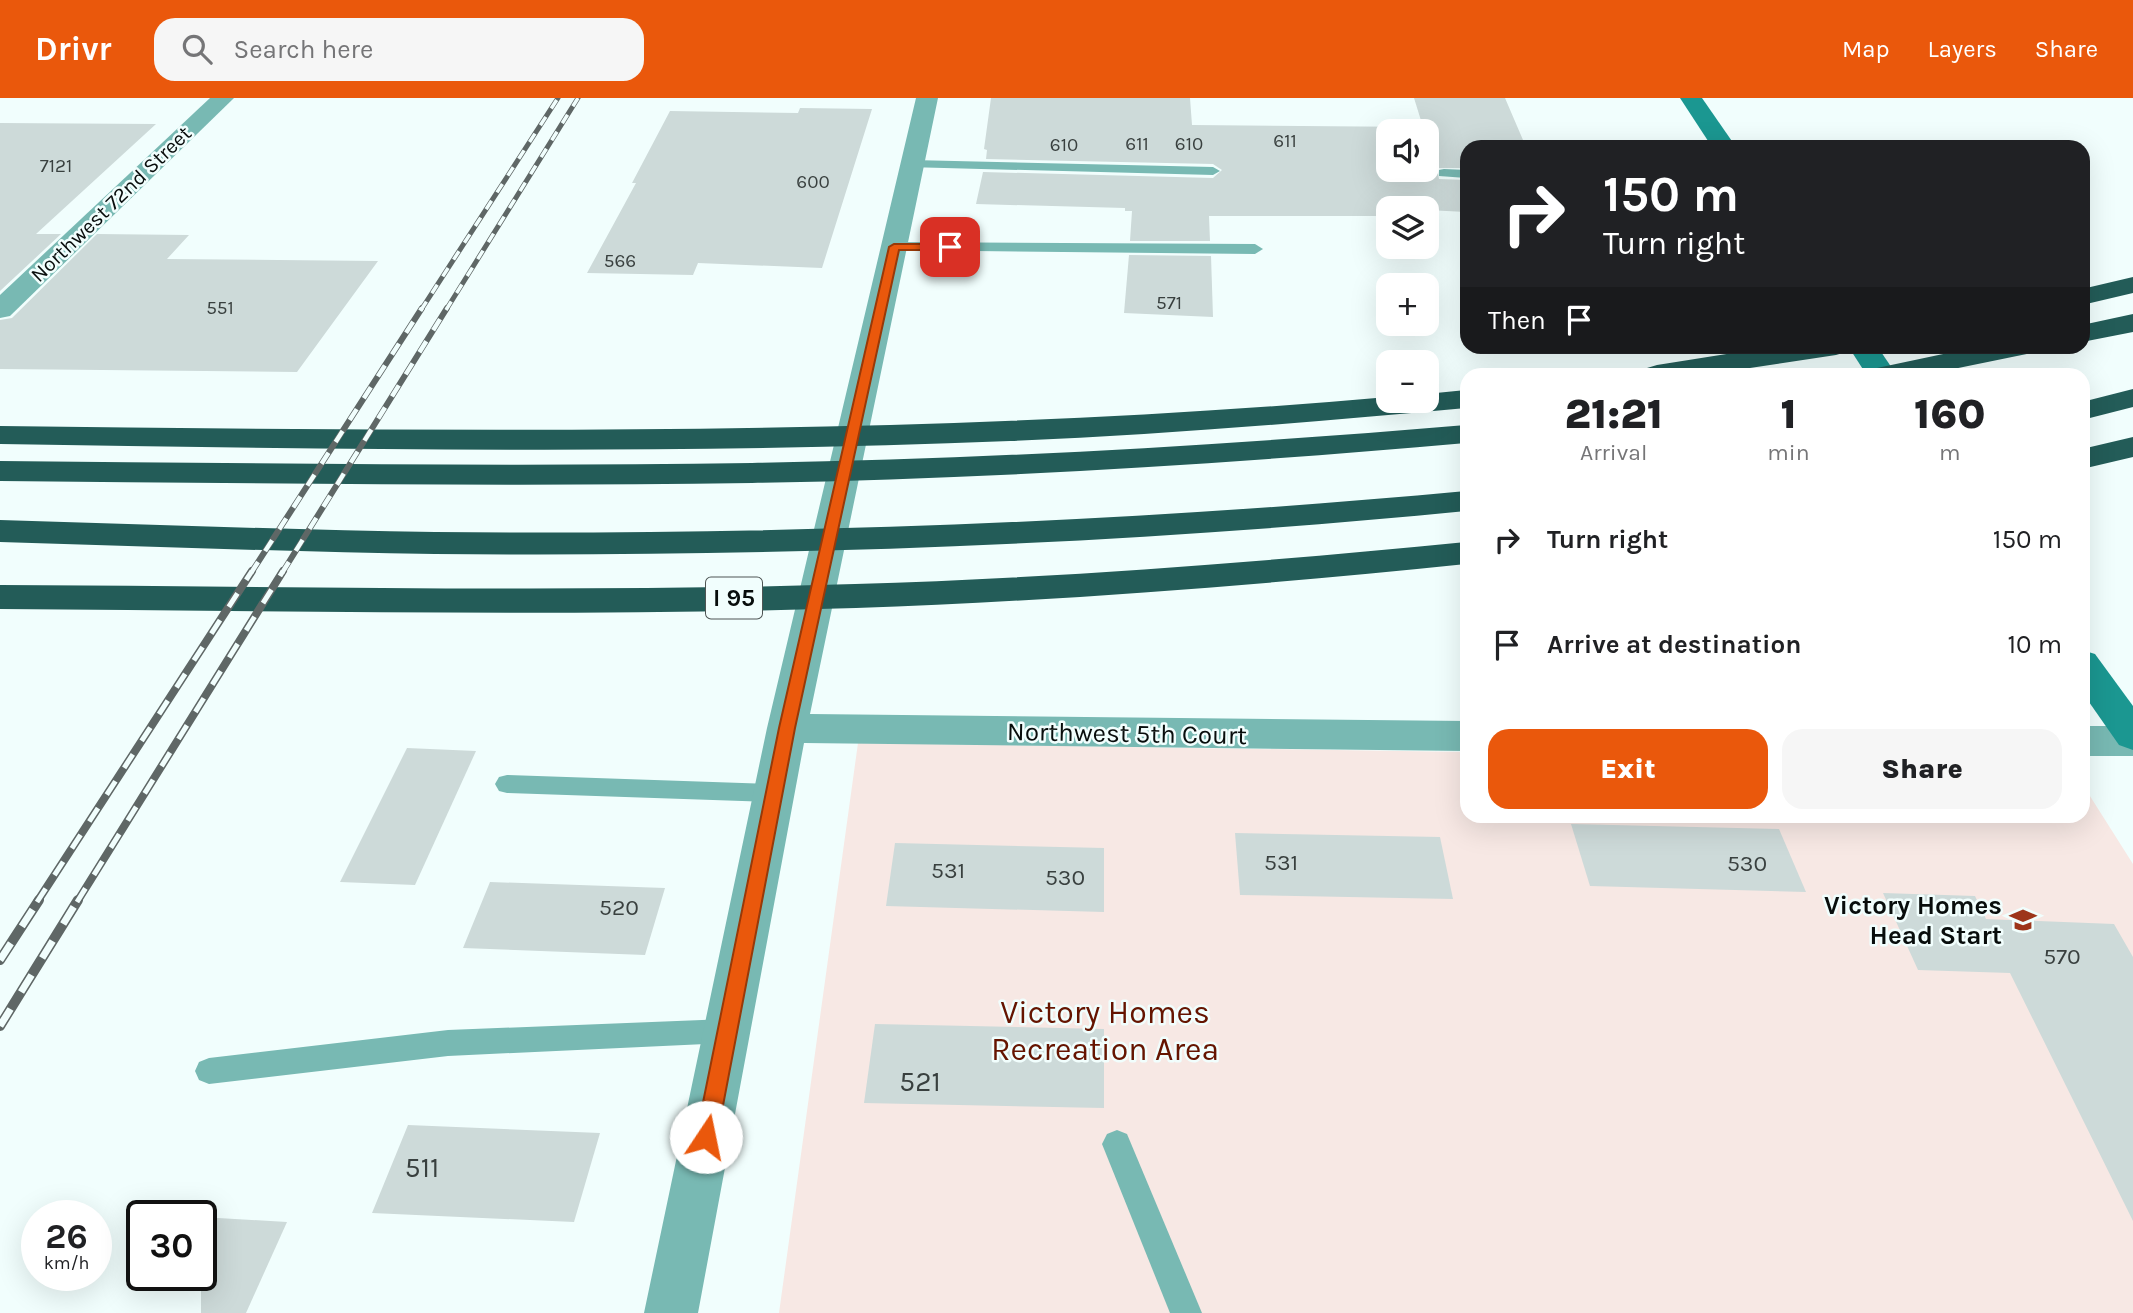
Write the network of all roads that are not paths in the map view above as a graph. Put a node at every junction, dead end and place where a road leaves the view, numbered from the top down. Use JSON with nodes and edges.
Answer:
{"nodes":[{"id":1,"x":223,"y":98,"type":"edge"},
{"id":2,"x":927,"y":98,"type":"edge"},
{"id":3,"x":1691,"y":98,"type":"edge"},
{"id":4,"x":1719,"y":140,"type":"edge"},
{"id":5,"x":912,"y":164,"type":"junction"},
{"id":6,"x":1213,"y":171,"type":"dead end"},
{"id":7,"x":1444,"y":173,"type":"dead end"},
{"id":8,"x":1460,"y":174,"type":"edge"},
{"id":9,"x":894,"y":247,"type":"junction"},
{"id":10,"x":1255,"y":249,"type":"dead end"},
{"id":11,"x":2133,"y":285,"type":"edge"},
{"id":12,"x":2090,"y":295,"type":"edge"},
{"id":13,"x":0,"y":310,"type":"edge"},
{"id":14,"x":2133,"y":323,"type":"edge"},
{"id":15,"x":2090,"y":332,"type":"edge"},
{"id":16,"x":1785,"y":354,"type":"edge"},
{"id":17,"x":1868,"y":354,"type":"edge"},
{"id":18,"x":1989,"y":354,"type":"edge"},
{"id":19,"x":1695,"y":368,"type":"edge"},
{"id":20,"x":1879,"y":368,"type":"edge"},
{"id":21,"x":1915,"y":368,"type":"edge"},
{"id":22,"x":2133,"y":398,"type":"edge"},
{"id":23,"x":1460,"y":400,"type":"edge"},
{"id":24,"x":2090,"y":409,"type":"edge"},
{"id":25,"x":0,"y":435,"type":"edge"},
{"id":26,"x":1460,"y":435,"type":"edge"},
{"id":27,"x":2133,"y":447,"type":"edge"},
{"id":28,"x":2092,"y":457,"type":"edge"},
{"id":29,"x":0,"y":471,"type":"edge"},
{"id":30,"x":1460,"y":502,"type":"edge"},
{"id":31,"x":0,"y":531,"type":"edge"},
{"id":32,"x":1460,"y":554,"type":"edge"},
{"id":33,"x":0,"y":597,"type":"edge"},
{"id":34,"x":2090,"y":674,"type":"edge"},
{"id":35,"x":787,"y":728,"type":"junction"},
{"id":36,"x":2133,"y":735,"type":"edge"},
{"id":37,"x":1460,"y":736,"type":"edge"},
{"id":38,"x":2090,"y":741,"type":"edge"},
{"id":39,"x":2133,"y":741,"type":"edge"},
{"id":40,"x":507,"y":784,"type":"dead end"},
{"id":41,"x":774,"y":793,"type":"junction"},
{"id":42,"x":727,"y":1031,"type":"junction"},
{"id":43,"x":209,"y":1071,"type":"dead end"},
{"id":44,"x":1116,"y":1143,"type":"dead end"},
{"id":45,"x":671,"y":1313,"type":"edge"},
{"id":46,"x":1186,"y":1313,"type":"edge"}],
"edges":[{"from":1,"to":13,"type":"street","name":"Northwest 72nd Street"},
{"from":2,"to":5,"type":"street"},
{"from":3,"to":4,"type":"street"},
{"from":5,"to":6,"type":"lane"},
{"from":5,"to":9,"type":"street"},
{"from":7,"to":8,"type":"lane"},
{"from":9,"to":10,"type":"lane"},
{"from":9,"to":35,"type":"street"},
{"from":11,"to":12,"type":"highway"},
{"from":14,"to":15,"type":"highway"},
{"from":16,"to":19,"type":"highway"},
{"from":17,"to":20,"type":"street"},
{"from":18,"to":21,"type":"highway"},
{"from":22,"to":24,"type":"highway"},
{"from":23,"to":25,"type":"highway"},
{"from":26,"to":29,"type":"highway"},
{"from":27,"to":28,"type":"highway"},
{"from":30,"to":31,"type":"highway"},
{"from":32,"to":33,"type":"highway","number":"I 95"},
{"from":34,"to":36,"type":"street"},
{"from":35,"to":37,"type":"street","name":"Northwest 5th Court"},
{"from":35,"to":41,"type":"street"},
{"from":38,"to":39,"type":"street"},
{"from":40,"to":41,"type":"lane"},
{"from":41,"to":42,"type":"street"},
{"from":42,"to":43,"type":"lane"},
{"from":42,"to":45,"type":"street"},
{"from":44,"to":46,"type":"lane"}]}
